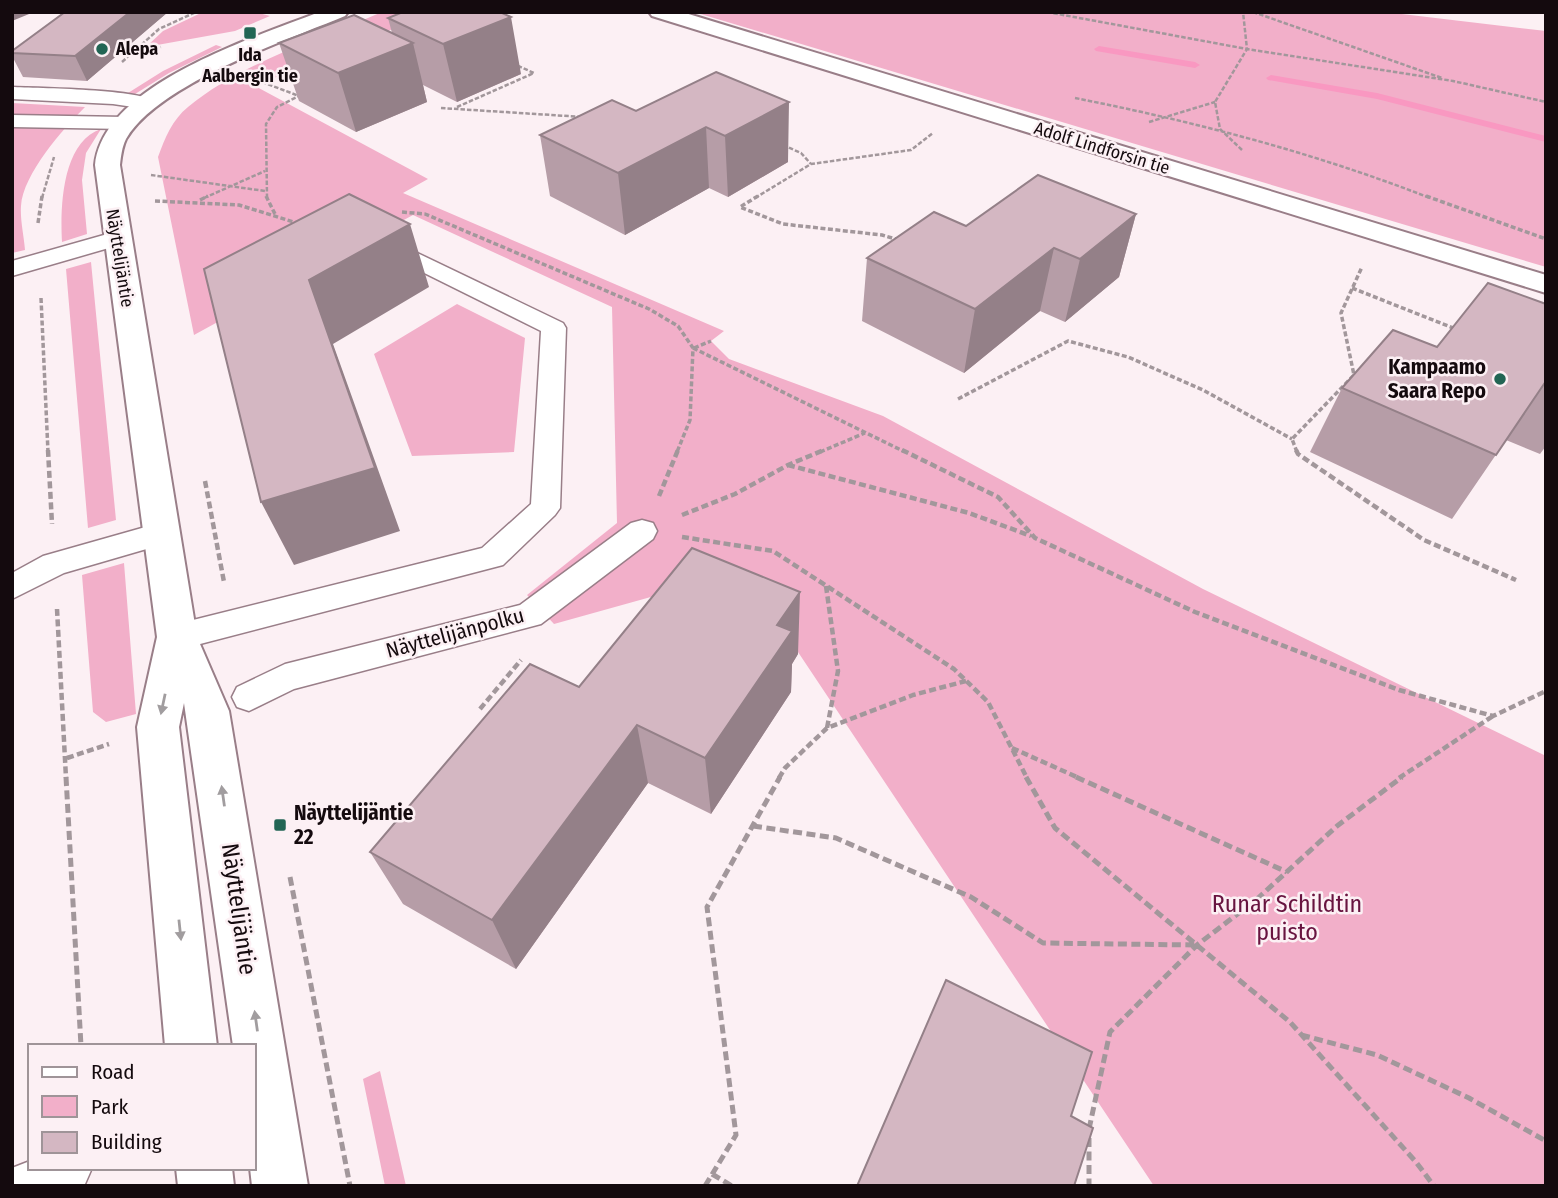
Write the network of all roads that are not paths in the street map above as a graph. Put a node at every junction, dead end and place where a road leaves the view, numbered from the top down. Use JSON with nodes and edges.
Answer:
{"nodes":[{"id":1,"x":338,"y":12,"type":"edge"},
{"id":2,"x":659,"y":12,"type":"edge"},
{"id":3,"x":12,"y":93,"type":"edge"},
{"id":4,"x":147,"y":103,"type":"junction"},
{"id":5,"x":12,"y":121,"type":"edge"},
{"id":6,"x":125,"y":123,"type":"junction"},
{"id":7,"x":118,"y":237,"type":"junction"},
{"id":8,"x":382,"y":243,"type":"edge"},
{"id":9,"x":12,"y":270,"type":"edge"},
{"id":10,"x":1546,"y":284,"type":"edge"},
{"id":11,"x":642,"y":531,"type":"road end"},
{"id":12,"x":163,"y":533,"type":"junction"},
{"id":13,"x":12,"y":587,"type":"edge"},
{"id":14,"x":177,"y":637,"type":"junction"},
{"id":15,"x":249,"y":697,"type":"dead end"},
{"id":16,"x":191,"y":1044,"type":"edge"},
{"id":17,"x":253,"y":1044,"type":"edge"},
{"id":18,"x":256,"y":1066,"type":"edge"},
{"id":19,"x":260,"y":1096,"type":"edge"},
{"id":20,"x":64,"y":1170,"type":"edge"},
{"id":21,"x":24,"y":1186,"type":"edge"},
{"id":22,"x":280,"y":1186,"type":"edge"}],
"edges":[{"from":1,"to":4,"type":"main road","name":"Näyttelijäntie"},
{"from":2,"to":10,"type":"main road","name":"Adolf Lindforsin tie"},
{"from":3,"to":4,"type":"lane"},
{"from":4,"to":6,"type":"main road","name":"Näyttelijäntie"},
{"from":5,"to":6,"type":"lane"},
{"from":6,"to":7,"type":"main road","name":"Näyttelijäntie"},
{"from":7,"to":9,"type":"lane"},
{"from":7,"to":12,"type":"main road","name":"Näyttelijäntie"},
{"from":8,"to":14,"type":"lane"},
{"from":11,"to":15,"type":"lane","name":"Näyttelijänpolku"},
{"from":12,"to":13,"type":"lane"},
{"from":12,"to":14,"type":"main road","name":"Näyttelijäntie"},
{"from":14,"to":16,"type":"main road","name":"Näyttelijäntie","one_way":true},
{"from":17,"to":14,"type":"main road","name":"Näyttelijäntie","one_way":true},
{"from":19,"to":18,"type":"main road","name":"Näyttelijäntie","one_way":true},
{"from":19,"to":22,"type":"main road","name":"Näyttelijäntie"},
{"from":20,"to":21,"type":"lane"}]}
